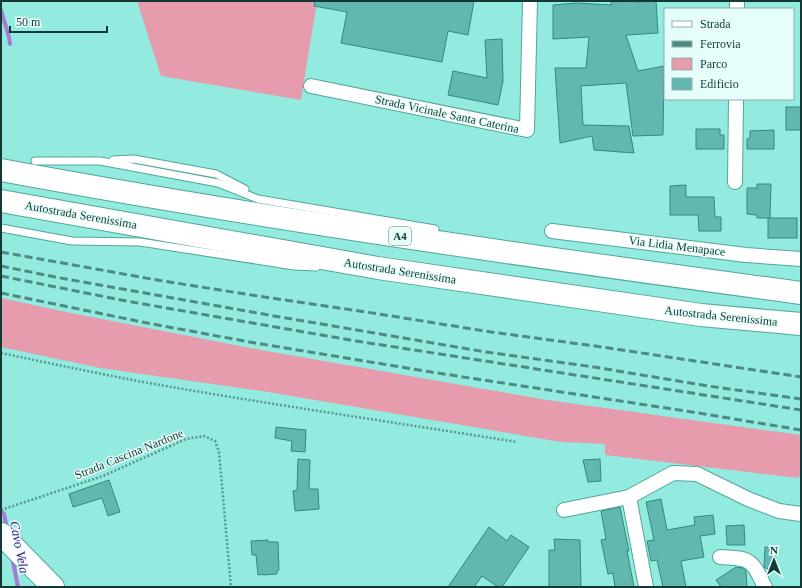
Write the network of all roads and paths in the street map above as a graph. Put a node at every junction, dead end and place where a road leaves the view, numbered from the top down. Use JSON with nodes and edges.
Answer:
{"nodes":[{"id":1,"x":530,"y":1,"type":"edge"},
{"id":2,"x":311,"y":86,"type":"dead end"},
{"id":3,"x":736,"y":100,"type":"edge"},
{"id":4,"x":1,"y":154,"type":"edge"},
{"id":5,"x":35,"y":160,"type":"joint"},
{"id":6,"x":1,"y":170,"type":"edge"},
{"id":7,"x":735,"y":182,"type":"dead end"},
{"id":8,"x":1,"y":201,"type":"edge"},
{"id":9,"x":1,"y":228,"type":"edge"},
{"id":10,"x":436,"y":229,"type":"joint"},
{"id":11,"x":552,"y":231,"type":"dead end"},
{"id":12,"x":528,"y":256,"type":"junction"},
{"id":13,"x":801,"y":259,"type":"edge"},
{"id":14,"x":378,"y":268,"type":"junction"},
{"id":15,"x":801,"y":293,"type":"edge"},
{"id":16,"x":801,"y":324,"type":"edge"},
{"id":17,"x":1,"y":353,"type":"edge"},
{"id":18,"x":517,"y":442,"type":"dead end"},
{"id":19,"x":629,"y":497,"type":"junction"},
{"id":20,"x":1,"y":510,"type":"edge"},
{"id":21,"x":564,"y":510,"type":"dead end"},
{"id":22,"x":801,"y":514,"type":"edge"},
{"id":23,"x":7,"y":540,"type":"edge"},
{"id":24,"x":720,"y":557,"type":"dead end"},
{"id":25,"x":52,"y":587,"type":"edge"},
{"id":26,"x":231,"y":587,"type":"edge"},
{"id":27,"x":646,"y":587,"type":"edge"},
{"id":28,"x":765,"y":587,"type":"edge"}],
"edges":[{"from":1,"to":2,"type":"street","name":"Strada Vicinale Santa Caterina"},
{"from":3,"to":7,"type":"street"},
{"from":4,"to":5,"type":"main road"},
{"from":5,"to":10,"type":"lane"},
{"from":6,"to":12,"type":"main road","number":"A4"},
{"from":8,"to":14,"type":"main road","name":"Autostrada Serenissima"},
{"from":9,"to":14,"type":"lane"},
{"from":10,"to":12,"type":"main road"},
{"from":11,"to":13,"type":"street","name":"Via Lidia Menapace"},
{"from":12,"to":15,"type":"main road","number":"A4"},
{"from":14,"to":16,"type":"main road","name":"Autostrada Serenissima"},
{"from":17,"to":18,"type":"path"},
{"from":19,"to":21,"type":"street"},
{"from":19,"to":22,"type":"street"},
{"from":19,"to":27,"type":"street"},
{"from":20,"to":26,"type":"path","name":"Strada Cascina Nardone"},
{"from":23,"to":25,"type":"main road"},
{"from":24,"to":28,"type":"street"}]}
